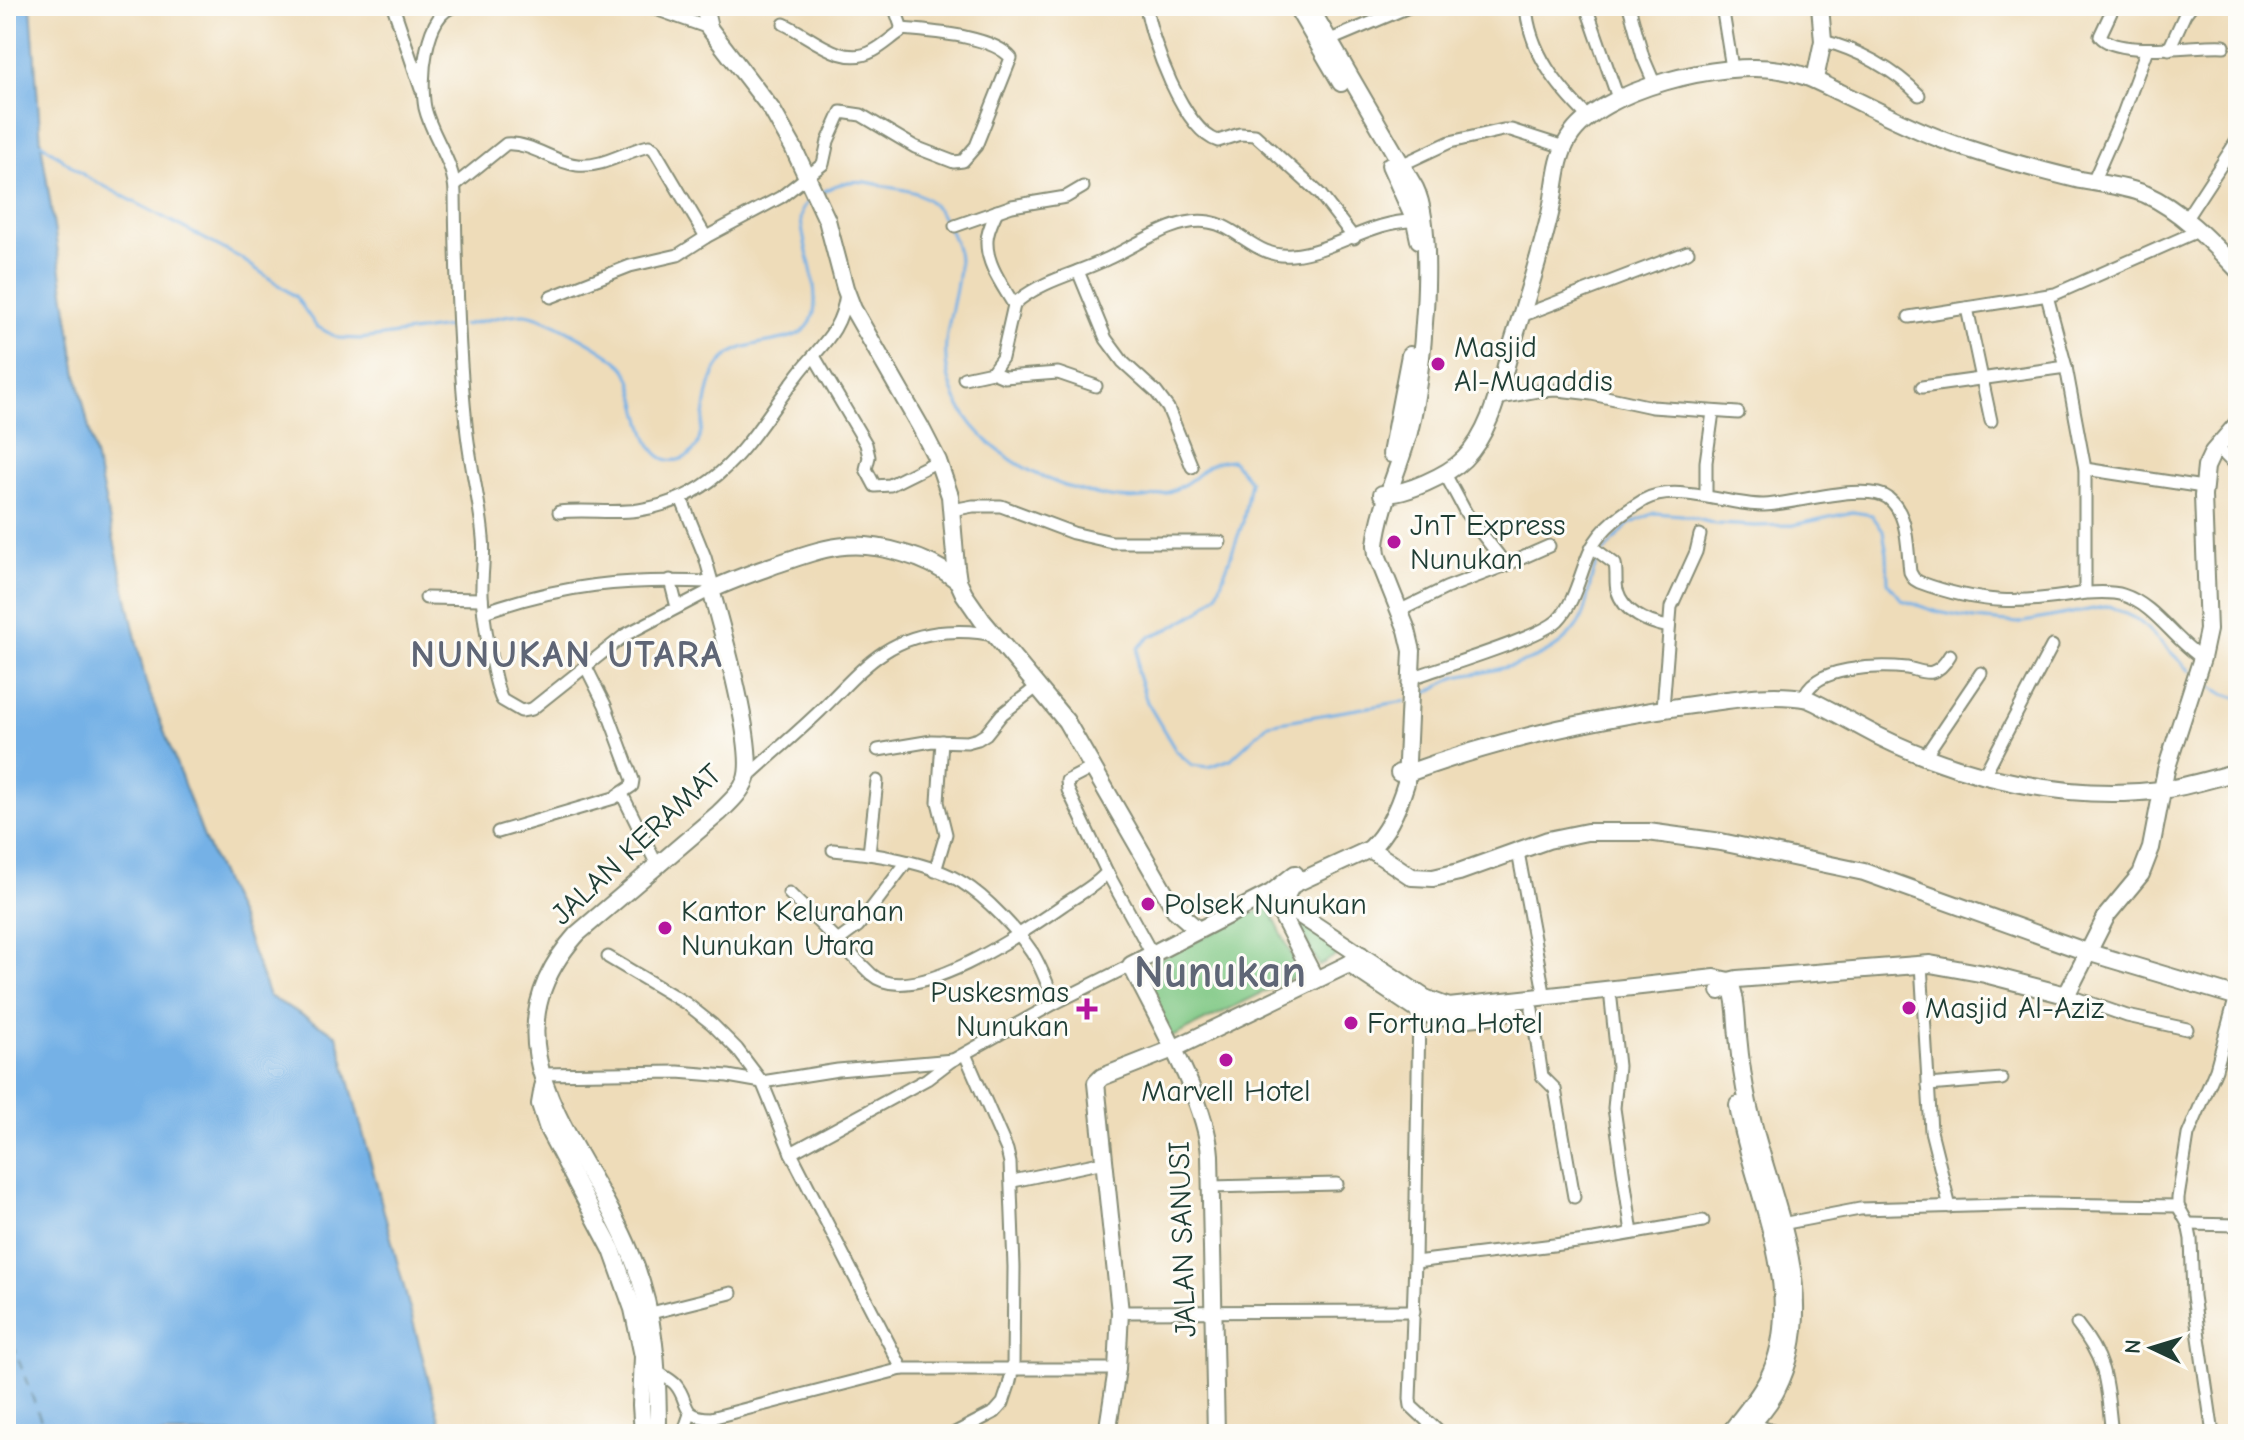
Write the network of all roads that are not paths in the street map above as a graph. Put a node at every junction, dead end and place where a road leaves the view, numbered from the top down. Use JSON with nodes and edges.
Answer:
{"nodes":[{"id":1,"x":393,"y":6,"type":"edge"},
{"id":2,"x":456,"y":6,"type":"edge"},
{"id":3,"x":647,"y":6,"type":"edge"},
{"id":4,"x":704,"y":6,"type":"edge"},
{"id":5,"x":894,"y":6,"type":"edge"},
{"id":6,"x":1146,"y":6,"type":"edge"},
{"id":7,"x":1296,"y":6,"type":"edge"},
{"id":8,"x":1309,"y":6,"type":"edge"},
{"id":9,"x":1411,"y":6,"type":"edge"},
{"id":10,"x":1526,"y":6,"type":"edge"},
{"id":11,"x":1586,"y":6,"type":"edge"},
{"id":12,"x":1629,"y":6,"type":"edge"},
{"id":13,"x":1722,"y":6,"type":"edge"},
{"id":14,"x":1820,"y":6,"type":"edge"},
{"id":15,"x":2114,"y":6,"type":"edge"},
{"id":16,"x":2191,"y":6,"type":"edge"},
{"id":17,"x":784,"y":24,"type":"dead end"},
{"id":18,"x":709,"y":28,"type":"junction"},
{"id":19,"x":902,"y":29,"type":"junction"},
{"id":20,"x":1823,"y":41,"type":"junction"},
{"id":21,"x":1323,"y":43,"type":"junction"},
{"id":22,"x":2224,"y":46,"type":"dead end"},
{"id":23,"x":2147,"y":49,"type":"junction"},
{"id":24,"x":2169,"y":49,"type":"junction"},
{"id":25,"x":1732,"y":68,"type":"junction"},
{"id":26,"x":1815,"y":79,"type":"junction"},
{"id":27,"x":1655,"y":85,"type":"junction"},
{"id":28,"x":1919,"y":95,"type":"dead end"},
{"id":29,"x":424,"y":97,"type":"junction"},
{"id":30,"x":1619,"y":101,"type":"junction"},
{"id":31,"x":1589,"y":118,"type":"junction"},
{"id":32,"x":2238,"y":139,"type":"edge"},
{"id":33,"x":1564,"y":147,"type":"junction"},
{"id":34,"x":1401,"y":165,"type":"junction"},
{"id":35,"x":2093,"y":182,"type":"junction"},
{"id":36,"x":810,"y":184,"type":"junction"},
{"id":37,"x":455,"y":185,"type":"junction"},
{"id":38,"x":1083,"y":187,"type":"dead end"},
{"id":39,"x":997,"y":211,"type":"junction"},
{"id":40,"x":1415,"y":221,"type":"junction"},
{"id":41,"x":955,"y":226,"type":"dead end"},
{"id":42,"x":2192,"y":226,"type":"junction"},
{"id":43,"x":706,"y":237,"type":"junction"},
{"id":44,"x":1354,"y":238,"type":"junction"},
{"id":45,"x":1688,"y":252,"type":"dead end"},
{"id":46,"x":2238,"y":270,"type":"edge"},
{"id":47,"x":1078,"y":271,"type":"junction"},
{"id":48,"x":846,"y":293,"type":"junction"},
{"id":49,"x":2047,"y":296,"type":"junction"},
{"id":50,"x":551,"y":297,"type":"dead end"},
{"id":51,"x":1014,"y":305,"type":"junction"},
{"id":52,"x":1967,"y":308,"type":"junction"},
{"id":53,"x":1521,"y":316,"type":"junction"},
{"id":54,"x":1909,"y":317,"type":"dead end"},
{"id":55,"x":814,"y":356,"type":"junction"},
{"id":56,"x":2066,"y":367,"type":"junction"},
{"id":57,"x":992,"y":372,"type":"junction"},
{"id":58,"x":964,"y":378,"type":"dead end"},
{"id":59,"x":1981,"y":379,"type":"junction"},
{"id":60,"x":1096,"y":386,"type":"dead end"},
{"id":61,"x":1922,"y":387,"type":"dead end"},
{"id":62,"x":1495,"y":399,"type":"junction"},
{"id":63,"x":1713,"y":412,"type":"junction"},
{"id":64,"x":1738,"y":413,"type":"dead end"},
{"id":65,"x":1991,"y":421,"type":"dead end"},
{"id":66,"x":2238,"y":423,"type":"edge"},
{"id":67,"x":2217,"y":447,"type":"junction"},
{"id":68,"x":938,"y":461,"type":"junction"},
{"id":69,"x":1192,"y":467,"type":"dead end"},
{"id":70,"x":2238,"y":468,"type":"edge"},
{"id":71,"x":2085,"y":469,"type":"junction"},
{"id":72,"x":1444,"y":472,"type":"junction"},
{"id":73,"x":2203,"y":487,"type":"junction"},
{"id":74,"x":1385,"y":494,"type":"junction"},
{"id":75,"x":1706,"y":496,"type":"junction"},
{"id":76,"x":681,"y":498,"type":"junction"},
{"id":77,"x":952,"y":510,"type":"junction"},
{"id":78,"x":559,"y":512,"type":"dead end"},
{"id":79,"x":1700,"y":535,"type":"dead end"},
{"id":80,"x":1220,"y":542,"type":"dead end"},
{"id":81,"x":1549,"y":546,"type":"dead end"},
{"id":82,"x":1593,"y":547,"type":"junction"},
{"id":83,"x":1506,"y":565,"type":"junction"},
{"id":84,"x":670,"y":580,"type":"junction"},
{"id":85,"x":958,"y":581,"type":"junction"},
{"id":86,"x":713,"y":586,"type":"junction"},
{"id":87,"x":2085,"y":593,"type":"junction"},
{"id":88,"x":426,"y":598,"type":"dead end"},
{"id":89,"x":482,"y":599,"type":"junction"},
{"id":90,"x":677,"y":607,"type":"junction"},
{"id":91,"x":1399,"y":611,"type":"junction"},
{"id":92,"x":484,"y":612,"type":"junction"},
{"id":93,"x":1669,"y":627,"type":"junction"},
{"id":94,"x":995,"y":636,"type":"junction"},
{"id":95,"x":2052,"y":646,"type":"dead end"},
{"id":96,"x":1950,"y":655,"type":"dead end"},
{"id":97,"x":2201,"y":662,"type":"junction"},
{"id":98,"x":585,"y":665,"type":"junction"},
{"id":99,"x":1981,"y":673,"type":"dead end"},
{"id":100,"x":1409,"y":683,"type":"junction"},
{"id":101,"x":1038,"y":686,"type":"junction"},
{"id":102,"x":1804,"y":698,"type":"junction"},
{"id":103,"x":1663,"y":708,"type":"junction"},
{"id":104,"x":942,"y":741,"type":"junction"},
{"id":105,"x":878,"y":750,"type":"dead end"},
{"id":106,"x":1925,"y":756,"type":"junction"},
{"id":107,"x":1094,"y":767,"type":"junction"},
{"id":108,"x":2238,"y":772,"type":"edge"},
{"id":109,"x":1403,"y":773,"type":"junction"},
{"id":110,"x":1983,"y":777,"type":"junction"},
{"id":111,"x":746,"y":778,"type":"junction"},
{"id":112,"x":877,"y":781,"type":"dead end"},
{"id":113,"x":2161,"y":790,"type":"junction"},
{"id":114,"x":622,"y":794,"type":"junction"},
{"id":115,"x":498,"y":832,"type":"dead end"},
{"id":116,"x":1370,"y":849,"type":"junction"},
{"id":117,"x":833,"y":850,"type":"dead end"},
{"id":118,"x":1518,"y":852,"type":"junction"},
{"id":119,"x":869,"y":854,"type":"junction"},
{"id":120,"x":906,"y":863,"type":"junction"},
{"id":121,"x":657,"y":865,"type":"junction"},
{"id":122,"x":935,"y":871,"type":"junction"},
{"id":123,"x":1107,"y":872,"type":"junction"},
{"id":124,"x":789,"y":893,"type":"dead end"},
{"id":125,"x":1271,"y":893,"type":"junction"},
{"id":126,"x":1175,"y":910,"type":"junction"},
{"id":127,"x":1198,"y":930,"type":"junction"},
{"id":128,"x":1018,"y":936,"type":"junction"},
{"id":129,"x":1182,"y":939,"type":"junction"},
{"id":130,"x":839,"y":940,"type":"junction"},
{"id":131,"x":2087,"y":952,"type":"junction"},
{"id":132,"x":1152,"y":954,"type":"junction"},
{"id":133,"x":608,"y":957,"type":"dead end"},
{"id":134,"x":1355,"y":960,"type":"junction"},
{"id":135,"x":1921,"y":964,"type":"junction"},
{"id":136,"x":1131,"y":965,"type":"junction"},
{"id":137,"x":1315,"y":979,"type":"junction"},
{"id":138,"x":1724,"y":986,"type":"junction"},
{"id":139,"x":1644,"y":991,"type":"junction"},
{"id":140,"x":2064,"y":994,"type":"junction"},
{"id":141,"x":2237,"y":997,"type":"edge"},
{"id":142,"x":1545,"y":998,"type":"junction"},
{"id":143,"x":1611,"y":1000,"type":"junction"},
{"id":144,"x":1055,"y":1003,"type":"junction"},
{"id":145,"x":1532,"y":1009,"type":"junction"},
{"id":146,"x":1419,"y":1011,"type":"junction"},
{"id":147,"x":2187,"y":1029,"type":"dead end"},
{"id":148,"x":1173,"y":1049,"type":"junction"},
{"id":149,"x":965,"y":1054,"type":"junction"},
{"id":150,"x":953,"y":1060,"type":"junction"},
{"id":151,"x":2002,"y":1079,"type":"dead end"},
{"id":152,"x":542,"y":1081,"type":"junction"},
{"id":153,"x":762,"y":1082,"type":"junction"},
{"id":154,"x":1928,"y":1085,"type":"junction"},
{"id":155,"x":791,"y":1153,"type":"junction"},
{"id":156,"x":1104,"y":1162,"type":"junction"},
{"id":157,"x":1013,"y":1181,"type":"junction"},
{"id":158,"x":1337,"y":1184,"type":"dead end"},
{"id":159,"x":1211,"y":1187,"type":"junction"},
{"id":160,"x":1574,"y":1197,"type":"dead end"},
{"id":161,"x":2178,"y":1206,"type":"junction"},
{"id":162,"x":1950,"y":1207,"type":"junction"},
{"id":163,"x":605,"y":1221,"type":"junction"},
{"id":164,"x":1703,"y":1221,"type":"dead end"},
{"id":165,"x":2188,"y":1224,"type":"junction"},
{"id":166,"x":2238,"y":1225,"type":"edge"},
{"id":167,"x":1776,"y":1226,"type":"junction"},
{"id":168,"x":1632,"y":1233,"type":"junction"},
{"id":169,"x":1415,"y":1262,"type":"junction"},
{"id":170,"x":731,"y":1293,"type":"dead end"},
{"id":171,"x":1414,"y":1311,"type":"junction"},
{"id":172,"x":1120,"y":1312,"type":"junction"},
{"id":173,"x":651,"y":1313,"type":"junction"},
{"id":174,"x":1213,"y":1313,"type":"junction"},
{"id":175,"x":2077,"y":1324,"type":"dead end"},
{"id":176,"x":650,"y":1355,"type":"junction"},
{"id":177,"x":1013,"y":1368,"type":"junction"},
{"id":178,"x":902,"y":1369,"type":"junction"},
{"id":179,"x":1117,"y":1369,"type":"junction"},
{"id":180,"x":658,"y":1372,"type":"junction"},
{"id":181,"x":690,"y":1414,"type":"junction"},
{"id":182,"x":1748,"y":1429,"type":"edge"},
{"id":183,"x":643,"y":1434,"type":"edge"},
{"id":184,"x":658,"y":1434,"type":"edge"},
{"id":185,"x":683,"y":1434,"type":"edge"},
{"id":186,"x":953,"y":1434,"type":"edge"},
{"id":187,"x":1107,"y":1434,"type":"edge"},
{"id":188,"x":1216,"y":1434,"type":"edge"},
{"id":189,"x":1441,"y":1434,"type":"edge"},
{"id":190,"x":1729,"y":1434,"type":"edge"},
{"id":191,"x":1782,"y":1434,"type":"edge"},
{"id":192,"x":2112,"y":1434,"type":"edge"},
{"id":193,"x":2213,"y":1434,"type":"edge"}],
"edges":[{"from":1,"to":29,"type":"street"},
{"from":2,"to":29,"type":"street"},
{"from":3,"to":18,"type":"street"},
{"from":4,"to":18,"type":"street"},
{"from":5,"to":19,"type":"street"},
{"from":6,"to":44,"type":"street"},
{"from":7,"to":21,"type":"street"},
{"from":8,"to":21,"type":"street"},
{"from":9,"to":21,"type":"street"},
{"from":10,"to":31,"type":"street"},
{"from":11,"to":30,"type":"street"},
{"from":12,"to":27,"type":"street"},
{"from":13,"to":25,"type":"street"},
{"from":14,"to":20,"type":"street"},
{"from":15,"to":23,"type":"street"},
{"from":16,"to":24,"type":"street"},
{"from":17,"to":19,"type":"street"},
{"from":18,"to":36,"type":"street"},
{"from":19,"to":36,"type":"street"},
{"from":20,"to":26,"type":"street"},
{"from":20,"to":28,"type":"street"},
{"from":21,"to":34,"type":"street"},
{"from":21,"to":40,"type":"street"},
{"from":22,"to":24,"type":"street"},
{"from":23,"to":24,"type":"street"},
{"from":23,"to":35,"type":"street"},
{"from":25,"to":26,"type":"street"},
{"from":25,"to":27,"type":"street"},
{"from":26,"to":35,"type":"street"},
{"from":27,"to":30,"type":"street"},
{"from":29,"to":37,"type":"street"},
{"from":30,"to":31,"type":"street"},
{"from":31,"to":33,"type":"street"},
{"from":32,"to":42,"type":"street"},
{"from":33,"to":34,"type":"street"},
{"from":33,"to":53,"type":"street"},
{"from":34,"to":74,"type":"street"},
{"from":35,"to":42,"type":"street"},
{"from":36,"to":43,"type":"street"},
{"from":36,"to":48,"type":"street"},
{"from":37,"to":43,"type":"street"},
{"from":37,"to":89,"type":"street"},
{"from":38,"to":39,"type":"street"},
{"from":39,"to":41,"type":"street"},
{"from":39,"to":51,"type":"street"},
{"from":40,"to":44,"type":"street"},
{"from":40,"to":74,"type":"street"},
{"from":42,"to":46,"type":"street"},
{"from":42,"to":49,"type":"street"},
{"from":43,"to":50,"type":"street"},
{"from":44,"to":47,"type":"street"},
{"from":45,"to":53,"type":"street"},
{"from":47,"to":51,"type":"street"},
{"from":47,"to":69,"type":"street"},
{"from":48,"to":55,"type":"street"},
{"from":48,"to":68,"type":"street"},
{"from":49,"to":52,"type":"street"},
{"from":49,"to":56,"type":"street"},
{"from":51,"to":57,"type":"street"},
{"from":52,"to":54,"type":"street"},
{"from":52,"to":59,"type":"street"},
{"from":53,"to":62,"type":"street"},
{"from":55,"to":68,"type":"street"},
{"from":55,"to":76,"type":"street"},
{"from":56,"to":59,"type":"street"},
{"from":56,"to":71,"type":"street"},
{"from":57,"to":58,"type":"street"},
{"from":57,"to":60,"type":"street"},
{"from":59,"to":61,"type":"street"},
{"from":59,"to":65,"type":"street"},
{"from":62,"to":63,"type":"street"},
{"from":62,"to":72,"type":"street"},
{"from":63,"to":64,"type":"street"},
{"from":63,"to":75,"type":"street"},
{"from":66,"to":67,"type":"street"},
{"from":67,"to":70,"type":"street"},
{"from":67,"to":73,"type":"street"},
{"from":68,"to":77,"type":"street"},
{"from":71,"to":73,"type":"street"},
{"from":71,"to":87,"type":"street"},
{"from":72,"to":74,"type":"street"},
{"from":72,"to":83,"type":"street"},
{"from":73,"to":97,"type":"street"},
{"from":74,"to":91,"type":"street"},
{"from":74,"to":100,"type":"street"},
{"from":75,"to":82,"type":"street"},
{"from":75,"to":87,"type":"street"},
{"from":76,"to":78,"type":"street"},
{"from":76,"to":86,"type":"street"},
{"from":77,"to":80,"type":"street"},
{"from":77,"to":85,"type":"street"},
{"from":79,"to":93,"type":"street"},
{"from":81,"to":83,"type":"street"},
{"from":82,"to":93,"type":"street"},
{"from":82,"to":100,"type":"street"},
{"from":83,"to":91,"type":"street"},
{"from":84,"to":86,"type":"street"},
{"from":84,"to":90,"type":"street"},
{"from":84,"to":92,"type":"street"},
{"from":85,"to":86,"type":"street"},
{"from":85,"to":94,"type":"street"},
{"from":86,"to":90,"type":"street"},
{"from":86,"to":111,"type":"street","name":"JALAN KERAMAT"},
{"from":87,"to":97,"type":"street"},
{"from":88,"to":89,"type":"street"},
{"from":89,"to":92,"type":"street"},
{"from":90,"to":98,"type":"street"},
{"from":91,"to":100,"type":"street"},
{"from":92,"to":98,"type":"street"},
{"from":93,"to":103,"type":"street"},
{"from":94,"to":101,"type":"street"},
{"from":94,"to":111,"type":"street"},
{"from":95,"to":110,"type":"street"},
{"from":96,"to":102,"type":"street"},
{"from":97,"to":113,"type":"street"},
{"from":98,"to":114,"type":"street"},
{"from":99,"to":106,"type":"street"},
{"from":100,"to":109,"type":"street"},
{"from":101,"to":104,"type":"street"},
{"from":101,"to":107,"type":"street"},
{"from":102,"to":103,"type":"street"},
{"from":102,"to":106,"type":"street"},
{"from":103,"to":109,"type":"street"},
{"from":104,"to":105,"type":"street"},
{"from":104,"to":122,"type":"street"},
{"from":106,"to":110,"type":"street"},
{"from":107,"to":123,"type":"street"},
{"from":107,"to":126,"type":"street"},
{"from":108,"to":113,"type":"street"},
{"from":109,"to":116,"type":"street"},
{"from":109,"to":125,"type":"street"},
{"from":110,"to":113,"type":"street"},
{"from":111,"to":121,"type":"street","name":"JALAN KERAMAT"},
{"from":112,"to":119,"type":"street"},
{"from":113,"to":131,"type":"street"},
{"from":114,"to":115,"type":"street"},
{"from":114,"to":121,"type":"street"},
{"from":116,"to":118,"type":"street"},
{"from":116,"to":134,"type":"street"},
{"from":117,"to":119,"type":"street"},
{"from":118,"to":131,"type":"street"},
{"from":118,"to":142,"type":"street"},
{"from":119,"to":120,"type":"street"},
{"from":120,"to":122,"type":"street"},
{"from":120,"to":130,"type":"street"},
{"from":121,"to":152,"type":"street","name":"JALAN KERAMAT"},
{"from":122,"to":128,"type":"street"},
{"from":123,"to":128,"type":"street"},
{"from":123,"to":132,"type":"street"},
{"from":124,"to":130,"type":"street"},
{"from":125,"to":127,"type":"street"},
{"from":125,"to":137,"type":"street"},
{"from":126,"to":127,"type":"street"},
{"from":126,"to":129,"type":"street"},
{"from":127,"to":129,"type":"street"},
{"from":128,"to":130,"type":"street"},
{"from":128,"to":144,"type":"street"},
{"from":129,"to":132,"type":"street"},
{"from":131,"to":140,"type":"street"},
{"from":131,"to":141,"type":"street"},
{"from":132,"to":136,"type":"street"},
{"from":133,"to":153,"type":"street"},
{"from":134,"to":137,"type":"street"},
{"from":134,"to":142,"type":"street"},
{"from":134,"to":146,"type":"street"},
{"from":135,"to":138,"type":"street"},
{"from":135,"to":140,"type":"street"},
{"from":135,"to":154,"type":"street"},
{"from":136,"to":144,"type":"street"},
{"from":136,"to":148,"type":"street","name":"JALAN SANUSI"},
{"from":137,"to":148,"type":"street"},
{"from":138,"to":139,"type":"street"},
{"from":138,"to":167,"type":"street"},
{"from":139,"to":142,"type":"street"},
{"from":139,"to":143,"type":"street"},
{"from":140,"to":147,"type":"street"},
{"from":141,"to":161,"type":"street"},
{"from":143,"to":145,"type":"street"},
{"from":143,"to":168,"type":"street"},
{"from":144,"to":149,"type":"street"},
{"from":145,"to":146,"type":"street"},
{"from":145,"to":160,"type":"street"},
{"from":146,"to":169,"type":"street"},
{"from":148,"to":156,"type":"street"},
{"from":148,"to":159,"type":"street","name":"JALAN SANUSI"},
{"from":149,"to":150,"type":"street"},
{"from":149,"to":157,"type":"street"},
{"from":150,"to":153,"type":"street"},
{"from":150,"to":155,"type":"street"},
{"from":151,"to":154,"type":"street"},
{"from":152,"to":153,"type":"street"},
{"from":152,"to":163,"type":"street","name":"JALAN KERAMAT"},
{"from":153,"to":155,"type":"street"},
{"from":154,"to":162,"type":"street"},
{"from":155,"to":178,"type":"street"},
{"from":156,"to":157,"type":"street"},
{"from":156,"to":172,"type":"street"},
{"from":157,"to":177,"type":"street"},
{"from":158,"to":159,"type":"street"},
{"from":159,"to":174,"type":"street","name":"JALAN SANUSI"},
{"from":161,"to":162,"type":"street"},
{"from":161,"to":165,"type":"street"},
{"from":162,"to":167,"type":"street"},
{"from":163,"to":173,"type":"street"},
{"from":163,"to":176,"type":"street"},
{"from":164,"to":168,"type":"street"},
{"from":165,"to":166,"type":"street"},
{"from":165,"to":193,"type":"street"},
{"from":167,"to":182,"type":"street"},
{"from":167,"to":190,"type":"street"},
{"from":168,"to":169,"type":"street"},
{"from":169,"to":171,"type":"street"},
{"from":170,"to":173,"type":"street"},
{"from":171,"to":174,"type":"street"},
{"from":171,"to":189,"type":"street"},
{"from":172,"to":174,"type":"street"},
{"from":172,"to":179,"type":"street"},
{"from":173,"to":176,"type":"street"},
{"from":174,"to":188,"type":"street","name":"JALAN SANUSI"},
{"from":175,"to":192,"type":"street"},
{"from":176,"to":180,"type":"street"},
{"from":176,"to":183,"type":"street"},
{"from":177,"to":178,"type":"street"},
{"from":177,"to":179,"type":"street"},
{"from":177,"to":186,"type":"street"},
{"from":178,"to":181,"type":"street"},
{"from":179,"to":187,"type":"street"},
{"from":180,"to":181,"type":"street"},
{"from":180,"to":184,"type":"street"},
{"from":181,"to":185,"type":"street"},
{"from":182,"to":191,"type":"street"}]}
